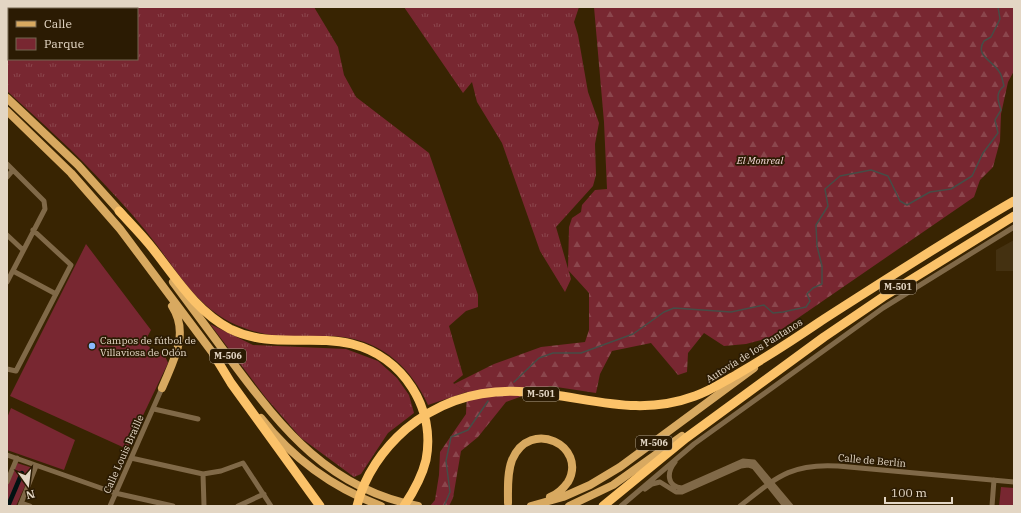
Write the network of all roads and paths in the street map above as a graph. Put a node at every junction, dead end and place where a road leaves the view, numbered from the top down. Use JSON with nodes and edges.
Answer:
{"nodes":[{"id":1,"x":7,"y":98,"type":"edge"},
{"id":2,"x":7,"y":111,"type":"edge"},
{"id":3,"x":7,"y":164,"type":"edge"},
{"id":4,"x":13,"y":170,"type":"junction"},
{"id":5,"x":7,"y":177,"type":"edge"},
{"id":6,"x":1014,"y":201,"type":"edge"},
{"id":7,"x":119,"y":211,"type":"junction"},
{"id":8,"x":1014,"y":216,"type":"edge"},
{"id":9,"x":1014,"y":227,"type":"edge"},
{"id":10,"x":33,"y":230,"type":"junction"},
{"id":11,"x":7,"y":235,"type":"edge"},
{"id":12,"x":24,"y":250,"type":"junction"},
{"id":13,"x":140,"y":254,"type":"junction"},
{"id":14,"x":13,"y":271,"type":"junction"},
{"id":15,"x":7,"y":280,"type":"edge"},
{"id":16,"x":56,"y":294,"type":"junction"},
{"id":17,"x":214,"y":355,"type":"junction"},
{"id":18,"x":765,"y":358,"type":"junction"},
{"id":19,"x":786,"y":364,"type":"junction"},
{"id":20,"x":7,"y":368,"type":"edge"},
{"id":21,"x":162,"y":388,"type":"joint"},
{"id":22,"x":154,"y":409,"type":"junction"},
{"id":23,"x":198,"y":418,"type":"dead end"},
{"id":24,"x":694,"y":444,"type":"junction"},
{"id":25,"x":7,"y":455,"type":"edge"},
{"id":26,"x":17,"y":458,"type":"junction"},
{"id":27,"x":131,"y":458,"type":"junction"},
{"id":28,"x":36,"y":466,"type":"junction"},
{"id":29,"x":203,"y":474,"type":"junction"},
{"id":30,"x":994,"y":480,"type":"junction"},
{"id":31,"x":7,"y":482,"type":"edge"},
{"id":32,"x":1014,"y":482,"type":"edge"},
{"id":33,"x":770,"y":483,"type":"junction"},
{"id":34,"x":115,"y":493,"type":"junction"},
{"id":35,"x":264,"y":494,"type":"junction"},
{"id":36,"x":508,"y":503,"type":"dead end"},
{"id":37,"x":20,"y":505,"type":"edge"},
{"id":38,"x":408,"y":505,"type":"edge"},
{"id":39,"x":30,"y":506,"type":"edge"},
{"id":40,"x":110,"y":506,"type":"edge"},
{"id":41,"x":174,"y":506,"type":"edge"},
{"id":42,"x":204,"y":506,"type":"edge"},
{"id":43,"x":238,"y":506,"type":"edge"},
{"id":44,"x":271,"y":506,"type":"edge"},
{"id":45,"x":320,"y":506,"type":"edge"},
{"id":46,"x":357,"y":506,"type":"edge"},
{"id":47,"x":381,"y":506,"type":"edge"},
{"id":48,"x":528,"y":506,"type":"edge"},
{"id":49,"x":531,"y":506,"type":"edge"},
{"id":50,"x":569,"y":506,"type":"edge"},
{"id":51,"x":603,"y":506,"type":"edge"},
{"id":52,"x":621,"y":506,"type":"edge"},
{"id":53,"x":740,"y":506,"type":"edge"},
{"id":54,"x":785,"y":506,"type":"edge"},
{"id":55,"x":791,"y":506,"type":"edge"},
{"id":56,"x":992,"y":506,"type":"edge"}],
"edges":[{"from":1,"to":7,"type":"main road","number":"M-506"},
{"from":2,"to":13,"type":"main road","number":"M-506"},
{"from":3,"to":4,"type":"street"},
{"from":4,"to":5,"type":"street"},
{"from":4,"to":10,"type":"street"},
{"from":6,"to":18,"type":"highway","name":"Autovía de los Pantanos","number":"M-501"},
{"from":7,"to":38,"type":"main road","number":"M-506"},
{"from":7,"to":38,"type":"highway"},
{"from":8,"to":19,"type":"highway","number":"M-501"},
{"from":9,"to":24,"type":"street"},
{"from":10,"to":12,"type":"street"},
{"from":10,"to":16,"type":"street"},
{"from":11,"to":12,"type":"street"},
{"from":12,"to":14,"type":"street"},
{"from":13,"to":17,"type":"main road","number":"M-506"},
{"from":13,"to":21,"type":"main road"},
{"from":14,"to":15,"type":"street"},
{"from":14,"to":16,"type":"street"},
{"from":16,"to":20,"type":"street"},
{"from":17,"to":45,"type":"highway"},
{"from":17,"to":47,"type":"main road","number":"M-506"},
{"from":18,"to":46,"type":"highway","name":"Autovía de los Pantanos","number":"M-501"},
{"from":18,"to":49,"type":"main road","number":"M-506"},
{"from":19,"to":50,"type":"main road","number":"M-506"},
{"from":19,"to":51,"type":"highway","number":"M-501"},
{"from":21,"to":22,"type":"street","name":"Calle Louis Braille"},
{"from":22,"to":23,"type":"street"},
{"from":22,"to":27,"type":"street","name":"Calle Louis Braille"},
{"from":24,"to":33,"type":"street"},
{"from":24,"to":52,"type":"street"},
{"from":25,"to":26,"type":"street"},
{"from":26,"to":28,"type":"street"},
{"from":26,"to":31,"type":"street"},
{"from":27,"to":29,"type":"street"},
{"from":27,"to":34,"type":"street","name":"Calle Louis Braille"},
{"from":28,"to":34,"type":"street"},
{"from":28,"to":37,"type":"street"},
{"from":29,"to":35,"type":"street"},
{"from":29,"to":42,"type":"street"},
{"from":30,"to":32,"type":"street","name":"Calle de Berlín"},
{"from":30,"to":33,"type":"street","name":"Calle de Berlín"},
{"from":30,"to":56,"type":"street"},
{"from":33,"to":52,"type":"street"},
{"from":33,"to":53,"type":"street","name":"Calle de Berlín"},
{"from":33,"to":54,"type":"street"},
{"from":33,"to":55,"type":"street"},
{"from":34,"to":40,"type":"street","name":"Calle Louis Braille"},
{"from":34,"to":41,"type":"street"},
{"from":35,"to":43,"type":"street"},
{"from":35,"to":44,"type":"street"},
{"from":36,"to":48,"type":"main road"},
{"from":37,"to":39,"type":"street"}]}
